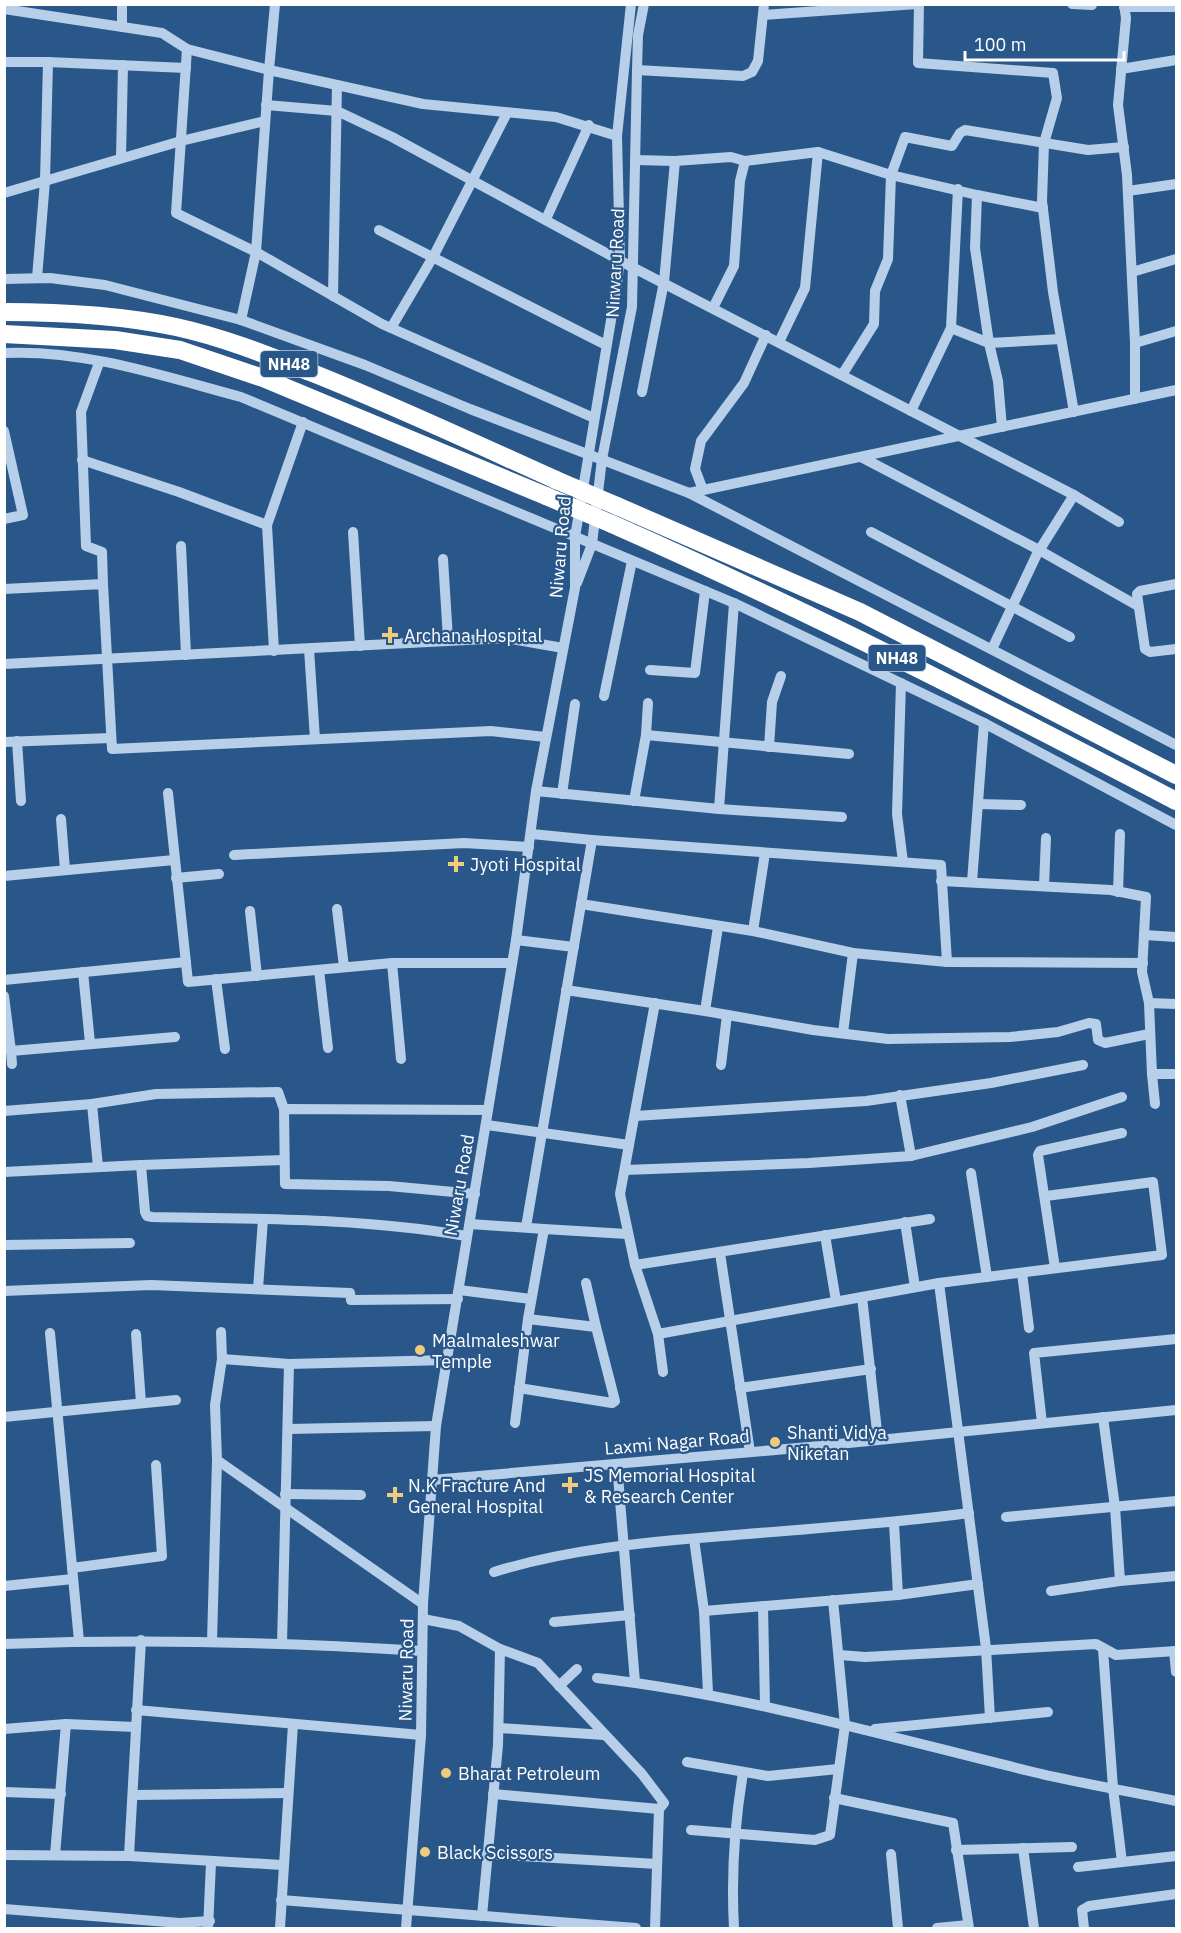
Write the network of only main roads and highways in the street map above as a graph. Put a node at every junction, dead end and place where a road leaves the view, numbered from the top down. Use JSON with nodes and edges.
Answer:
{"nodes":[{"id":1,"x":4,"y":312,"type":"edge"},
{"id":2,"x":4,"y":334,"type":"edge"},
{"id":3,"x":551,"y":488,"type":"junction"},
{"id":4,"x":615,"y":515,"type":"junction"},
{"id":5,"x":1176,"y":775,"type":"edge"},
{"id":6,"x":1176,"y":801,"type":"edge"}],
"edges":[{"from":1,"to":3,"type":"highway","number":"NH48"},
{"from":2,"to":3,"type":"highway","number":"NH48"},
{"from":3,"to":4,"type":"highway","number":"NH48","bridge":true},
{"from":4,"to":5,"type":"highway","number":"NH48"},
{"from":4,"to":6,"type":"highway","number":"NH48"}]}
